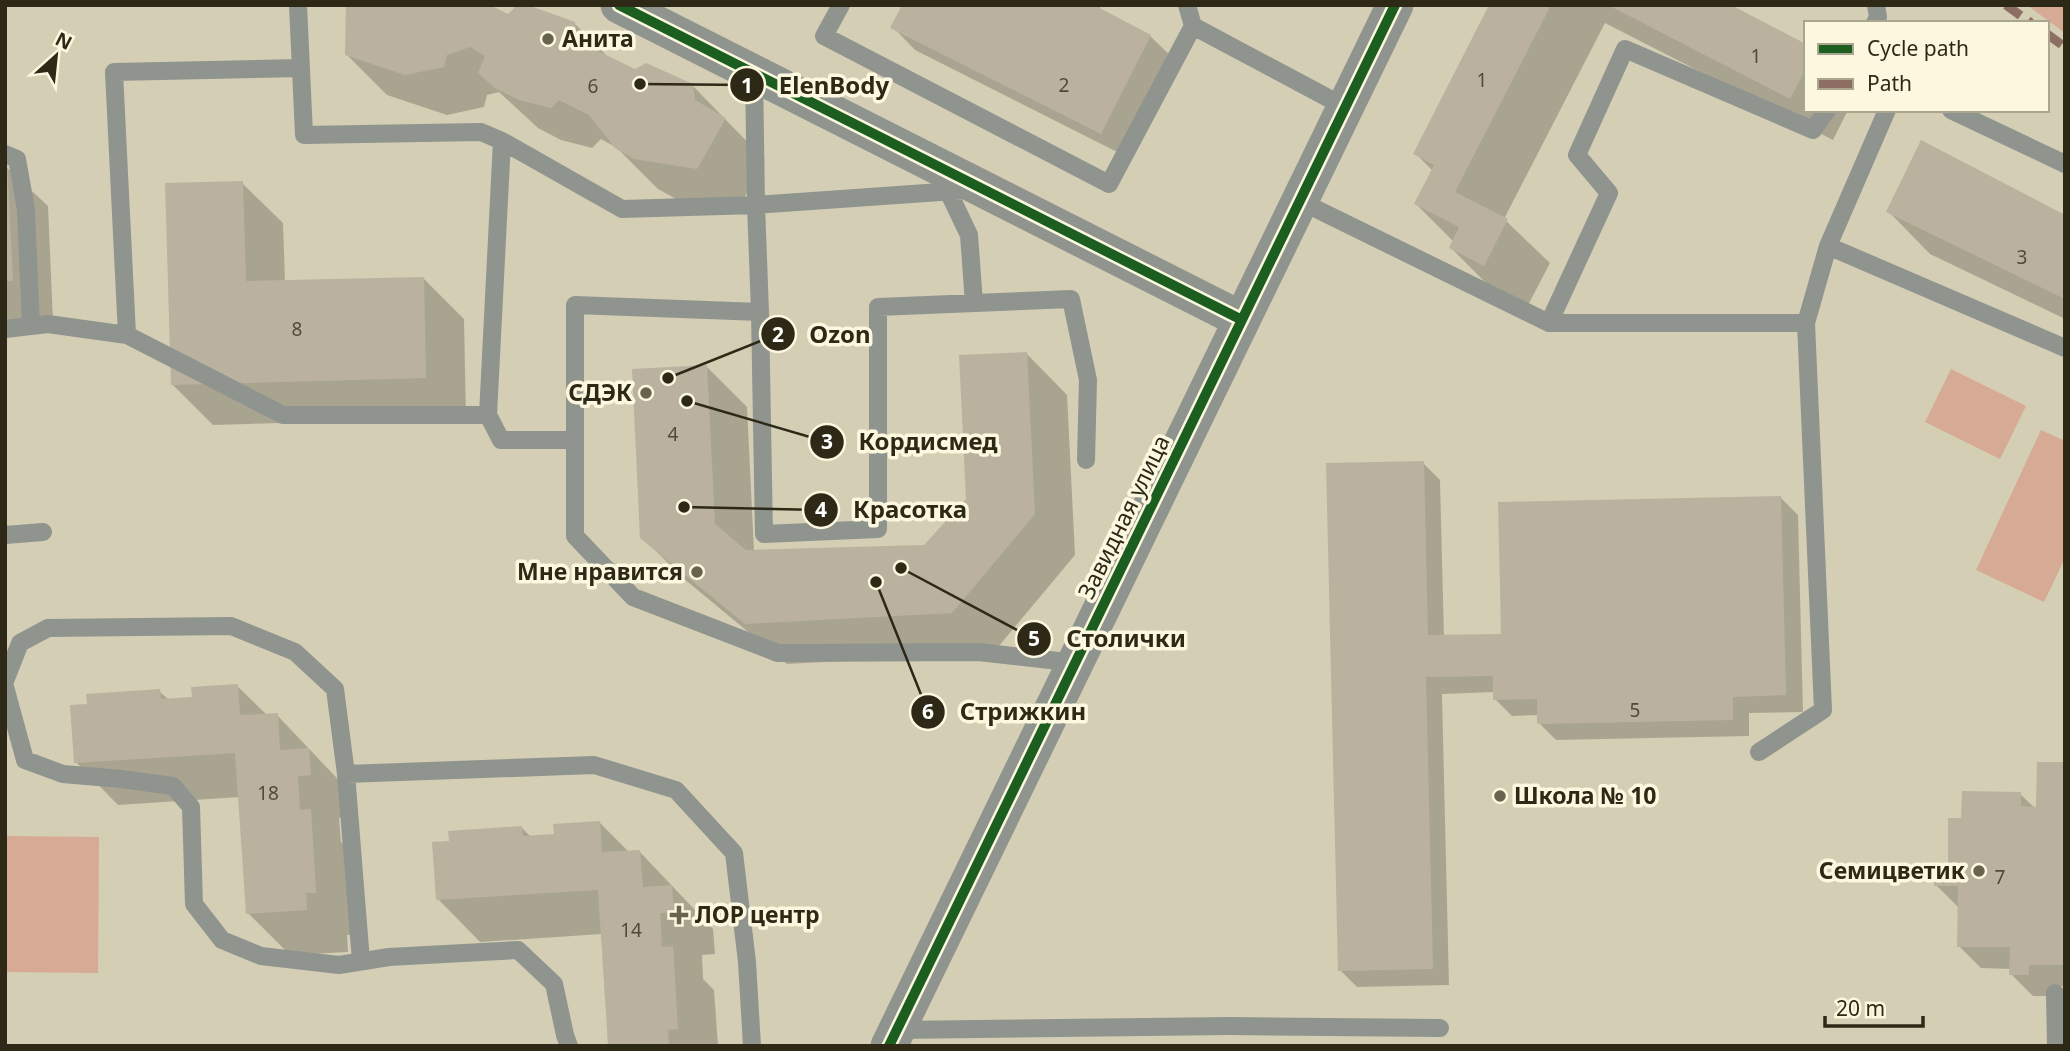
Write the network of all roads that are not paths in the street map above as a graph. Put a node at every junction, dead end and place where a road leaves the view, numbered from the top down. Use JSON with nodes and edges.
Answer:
{"nodes":[{"id":1,"x":298,"y":5,"type":"edge"},
{"id":2,"x":841,"y":5,"type":"edge"},
{"id":3,"x":1187,"y":5,"type":"edge"},
{"id":4,"x":1395,"y":5,"type":"edge"},
{"id":5,"x":633,"y":8,"type":"edge"},
{"id":6,"x":1193,"y":26,"type":"junction"},
{"id":7,"x":301,"y":68,"type":"junction"},
{"id":8,"x":754,"y":73,"type":"junction"},
{"id":9,"x":1345,"y":107,"type":"junction"},
{"id":10,"x":1826,"y":112,"type":"edge"},
{"id":11,"x":1886,"y":112,"type":"edge"},
{"id":12,"x":1955,"y":112,"type":"edge"},
{"id":13,"x":502,"y":141,"type":"junction"},
{"id":14,"x":5,"y":154,"type":"edge"},
{"id":15,"x":2065,"y":164,"type":"edge"},
{"id":16,"x":965,"y":190,"type":"junction"},
{"id":17,"x":1300,"y":201,"type":"junction"},
{"id":18,"x":756,"y":205,"type":"junction"},
{"id":19,"x":1828,"y":246,"type":"junction"},
{"id":20,"x":974,"y":303,"type":"junction"},
{"id":21,"x":760,"y":313,"type":"junction"},
{"id":22,"x":1242,"y":320,"type":"junction"},
{"id":23,"x":1549,"y":323,"type":"junction"},
{"id":24,"x":1806,"y":323,"type":"junction"},
{"id":25,"x":31,"y":326,"type":"junction"},
{"id":26,"x":5,"y":329,"type":"edge"},
{"id":27,"x":127,"y":335,"type":"junction"},
{"id":28,"x":2065,"y":348,"type":"edge"},
{"id":29,"x":488,"y":415,"type":"junction"},
{"id":30,"x":575,"y":440,"type":"junction"},
{"id":31,"x":1086,"y":460,"type":"dead end"},
{"id":32,"x":43,"y":532,"type":"dead end"},
{"id":33,"x":5,"y":535,"type":"edge"},
{"id":34,"x":1076,"y":663,"type":"junction"},
{"id":35,"x":5,"y":681,"type":"edge"},
{"id":36,"x":5,"y":687,"type":"edge"},
{"id":37,"x":1759,"y":752,"type":"dead end"},
{"id":38,"x":346,"y":774,"type":"junction"},
{"id":39,"x":361,"y":961,"type":"junction"},
{"id":40,"x":2055,"y":993,"type":"dead end"},
{"id":41,"x":1440,"y":1028,"type":"dead end"},
{"id":42,"x":893,"y":1038,"type":"edge"},
{"id":43,"x":569,"y":1046,"type":"edge"},
{"id":44,"x":752,"y":1046,"type":"edge"},
{"id":45,"x":2056,"y":1046,"type":"edge"}],
"edges":[{"from":1,"to":7,"type":"lane"},
{"from":2,"to":6,"type":"lane"},
{"from":3,"to":6,"type":"lane"},
{"from":4,"to":9,"type":"street","name":"Завидная улица"},
{"from":5,"to":8,"type":"street"},
{"from":6,"to":9,"type":"lane"},
{"from":7,"to":13,"type":"lane"},
{"from":7,"to":27,"type":"lane"},
{"from":8,"to":16,"type":"street"},
{"from":8,"to":18,"type":"lane"},
{"from":9,"to":17,"type":"street","name":"Завидная улица"},
{"from":10,"to":23,"type":"lane"},
{"from":11,"to":19,"type":"lane"},
{"from":12,"to":15,"type":"lane"},
{"from":13,"to":18,"type":"lane"},
{"from":13,"to":29,"type":"lane"},
{"from":14,"to":25,"type":"lane"},
{"from":16,"to":18,"type":"lane"},
{"from":16,"to":20,"type":"lane"},
{"from":16,"to":22,"type":"street"},
{"from":17,"to":22,"type":"street","name":"Завидная улица"},
{"from":17,"to":23,"type":"lane"},
{"from":18,"to":21,"type":"lane"},
{"from":19,"to":24,"type":"lane"},
{"from":19,"to":28,"type":"lane"},
{"from":20,"to":21,"type":"lane"},
{"from":20,"to":31,"type":"lane"},
{"from":21,"to":30,"type":"lane"},
{"from":22,"to":34,"type":"street","name":"Завидная улица"},
{"from":23,"to":24,"type":"lane"},
{"from":24,"to":37,"type":"lane"},
{"from":25,"to":26,"type":"lane"},
{"from":25,"to":27,"type":"lane"},
{"from":27,"to":29,"type":"lane"},
{"from":29,"to":30,"type":"lane"},
{"from":30,"to":34,"type":"lane"},
{"from":32,"to":33,"type":"lane"},
{"from":34,"to":42,"type":"street","name":"Завидная улица"},
{"from":35,"to":38,"type":"lane"},
{"from":36,"to":39,"type":"lane"},
{"from":38,"to":39,"type":"lane"},
{"from":38,"to":44,"type":"lane"},
{"from":39,"to":43,"type":"lane"},
{"from":40,"to":45,"type":"lane"},
{"from":41,"to":42,"type":"lane"}]}
